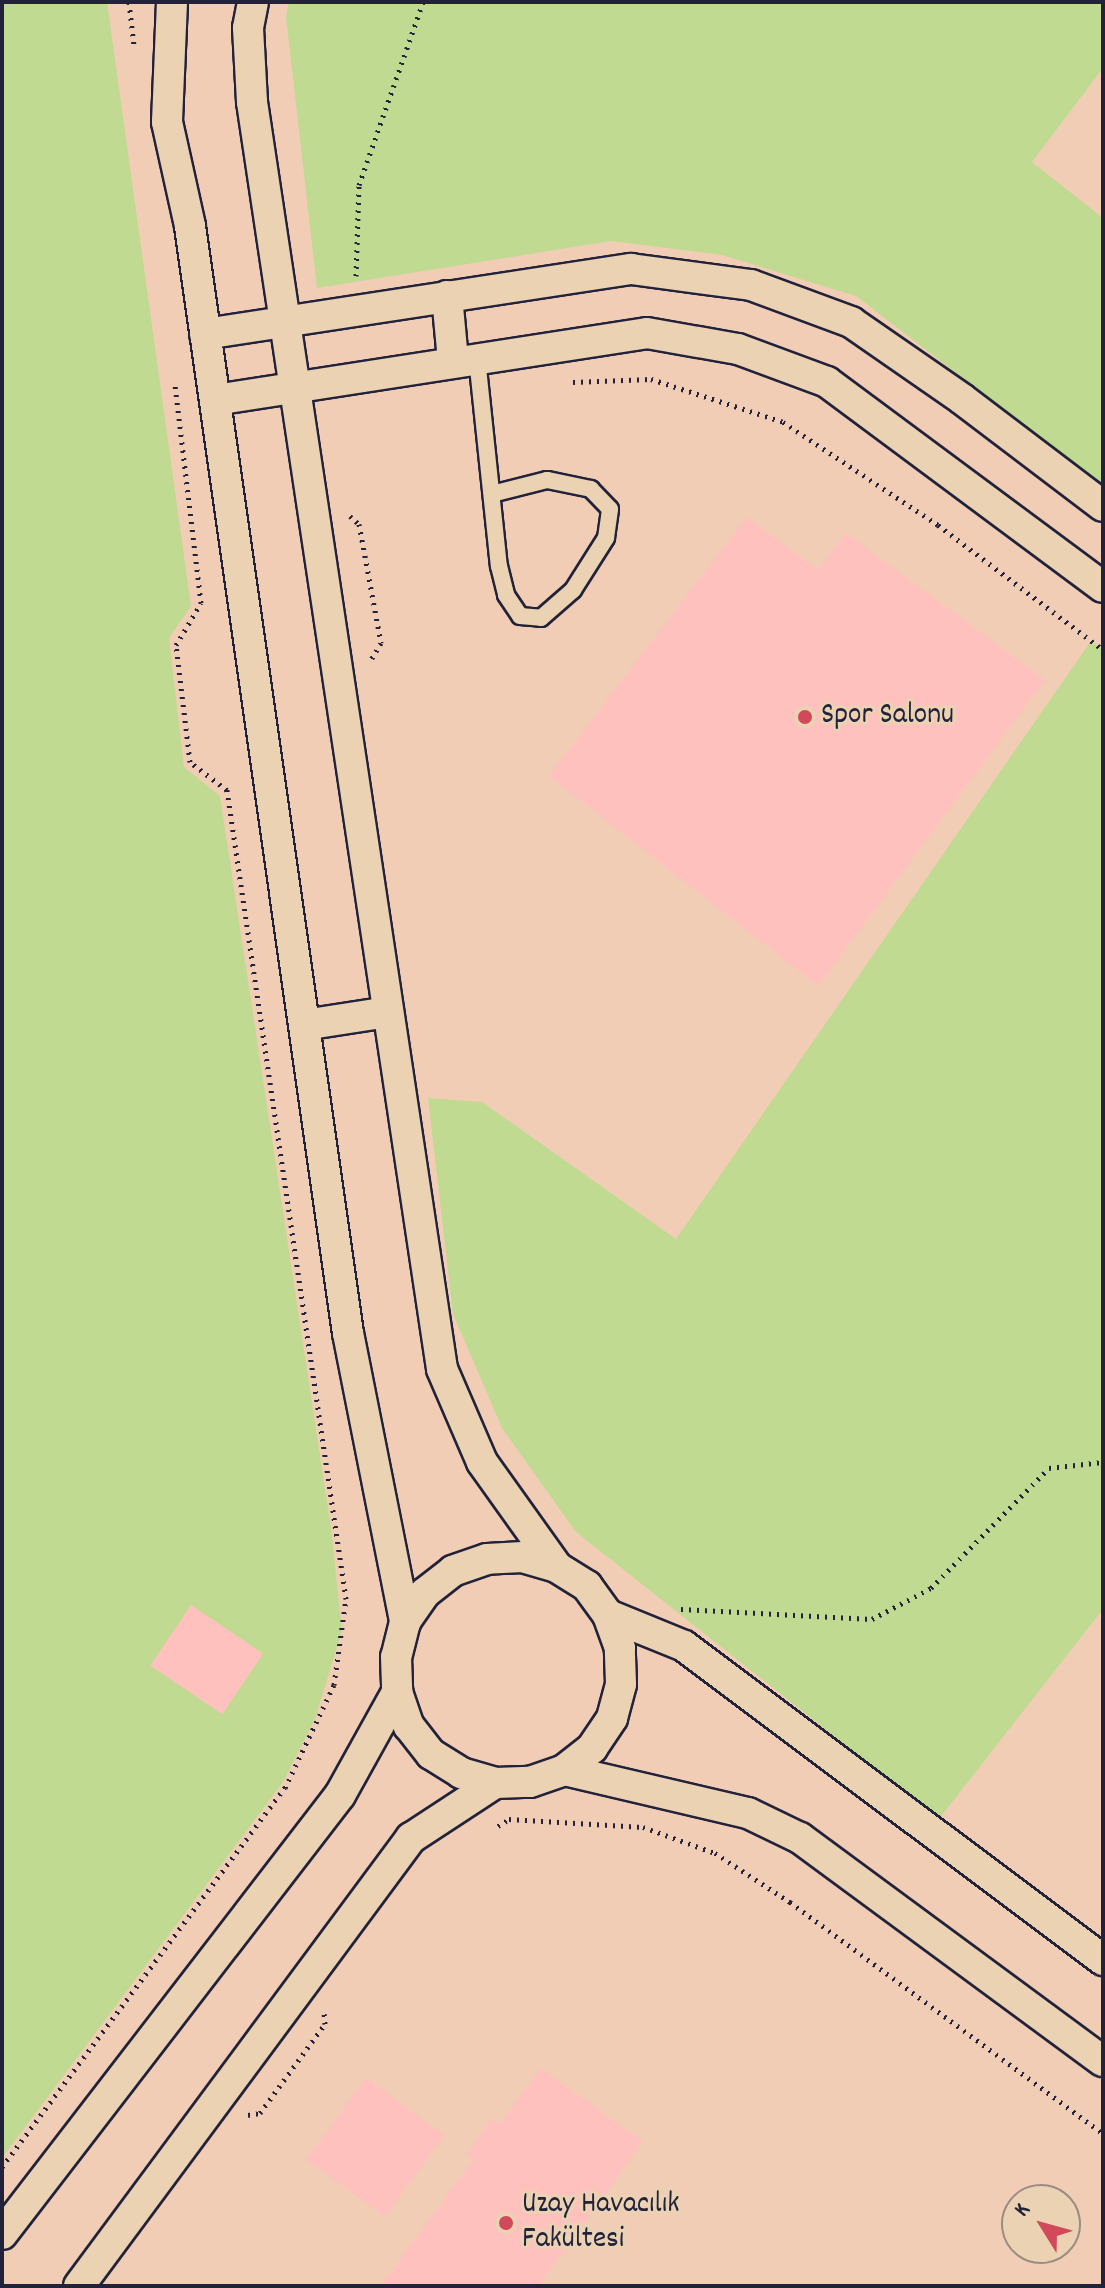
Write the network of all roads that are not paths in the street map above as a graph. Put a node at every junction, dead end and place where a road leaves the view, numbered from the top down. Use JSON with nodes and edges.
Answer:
{"nodes":[{"id":1,"x":172,"y":2,"type":"edge"},
{"id":2,"x":253,"y":2,"type":"edge"},
{"id":3,"x":447,"y":296,"type":"junction"},
{"id":4,"x":284,"y":319,"type":"junction"},
{"id":5,"x":205,"y":334,"type":"junction"},
{"id":6,"x":465,"y":360,"type":"junction"},
{"id":7,"x":295,"y":386,"type":"junction"},
{"id":8,"x":215,"y":400,"type":"junction"},
{"id":9,"x":492,"y":494,"type":"junction"},
{"id":10,"x":1103,"y":506,"type":"edge"},
{"id":11,"x":1103,"y":587,"type":"edge"},
{"id":12,"x":388,"y":1012,"type":"junction"},
{"id":13,"x":304,"y":1025,"type":"junction"},
{"id":14,"x":557,"y":1567,"type":"junction"},
{"id":15,"x":608,"y":1615,"type":"junction"},
{"id":16,"x":405,"y":1622,"type":"junction"},
{"id":17,"x":397,"y":1692,"type":"junction"},
{"id":18,"x":564,"y":1770,"type":"junction"},
{"id":19,"x":495,"y":1783,"type":"junction"},
{"id":20,"x":1103,"y":1960,"type":"edge"},
{"id":21,"x":1103,"y":2061,"type":"edge"},
{"id":22,"x":2,"y":2234,"type":"edge"},
{"id":23,"x":79,"y":2286,"type":"edge"}],
"edges":[{"from":1,"to":5,"type":"street"},
{"from":2,"to":4,"type":"street"},
{"from":3,"to":4,"type":"street"},
{"from":3,"to":6,"type":"street"},
{"from":3,"to":10,"type":"street"},
{"from":4,"to":5,"type":"street"},
{"from":4,"to":7,"type":"street"},
{"from":5,"to":8,"type":"street"},
{"from":6,"to":7,"type":"street"},
{"from":6,"to":9,"type":"lane"},
{"from":6,"to":11,"type":"street"},
{"from":7,"to":8,"type":"street"},
{"from":7,"to":12,"type":"street"},
{"from":8,"to":13,"type":"street"},
{"from":9,"to":9,"type":"lane"},
{"from":12,"to":13,"type":"street"},
{"from":12,"to":14,"type":"street"},
{"from":13,"to":16,"type":"street"},
{"from":14,"to":15,"type":"street"},
{"from":14,"to":16,"type":"street"},
{"from":15,"to":18,"type":"street"},
{"from":15,"to":20,"type":"street"},
{"from":16,"to":17,"type":"street"},
{"from":17,"to":19,"type":"street"},
{"from":17,"to":22,"type":"street"},
{"from":18,"to":19,"type":"street"},
{"from":18,"to":21,"type":"street"},
{"from":19,"to":23,"type":"street"}]}
